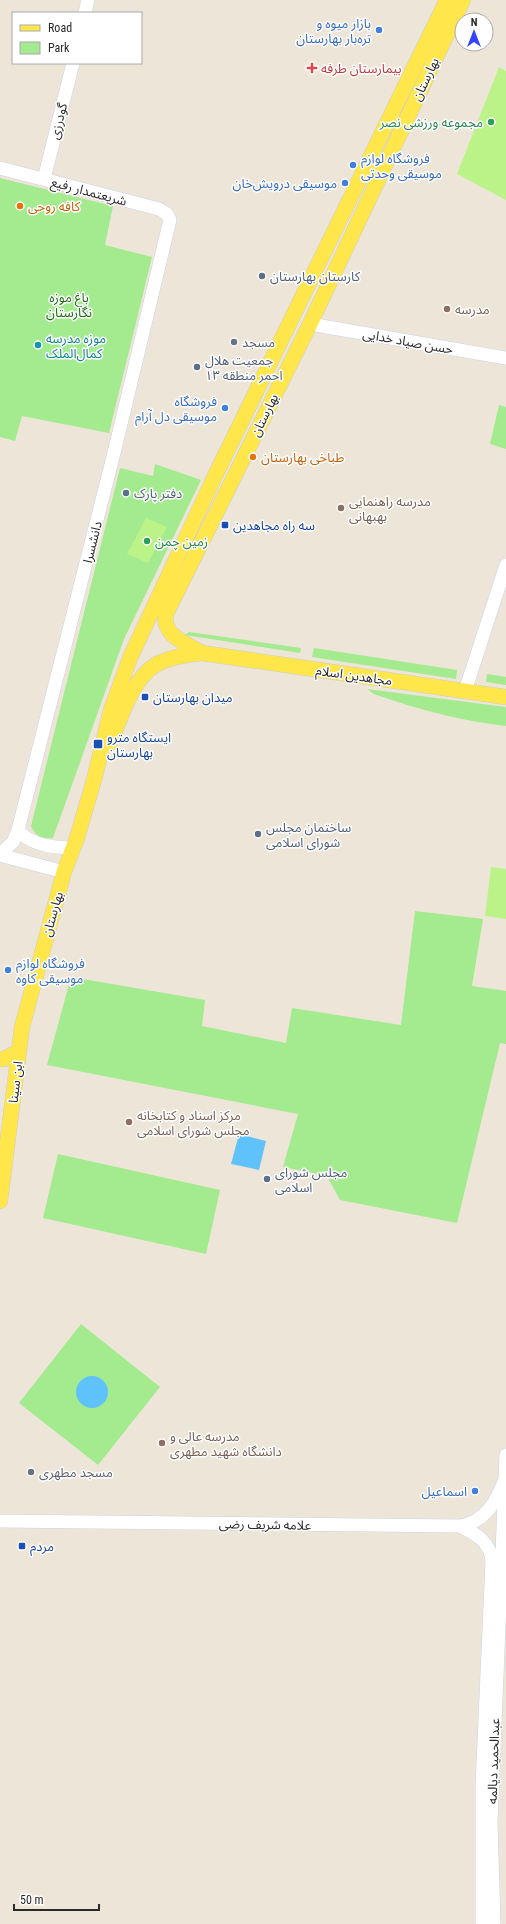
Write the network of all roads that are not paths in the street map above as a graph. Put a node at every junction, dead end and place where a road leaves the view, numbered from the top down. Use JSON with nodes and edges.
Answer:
{"nodes":[{"id":1,"x":88,"y":0,"type":"edge"},
{"id":2,"x":447,"y":0,"type":"edge"},
{"id":3,"x":463,"y":0,"type":"edge"},
{"id":4,"x":85,"y":12,"type":"edge"},
{"id":5,"x":73,"y":64,"type":"edge"},
{"id":6,"x":0,"y":168,"type":"edge"},
{"id":7,"x":44,"y":179,"type":"junction"},
{"id":8,"x":170,"y":224,"type":"joint"},
{"id":9,"x":310,"y":324,"type":"junction"},
{"id":10,"x":506,"y":358,"type":"edge"},
{"id":11,"x":506,"y":565,"type":"edge"},
{"id":12,"x":202,"y":653,"type":"junction"},
{"id":13,"x":465,"y":691,"type":"junction"},
{"id":14,"x":506,"y":696,"type":"edge"},
{"id":15,"x":94,"y":780,"type":"junction"},
{"id":16,"x":18,"y":830,"type":"junction"},
{"id":17,"x":74,"y":848,"type":"junction"},
{"id":18,"x":0,"y":855,"type":"edge"},
{"id":19,"x":64,"y":872,"type":"junction"},
{"id":20,"x":19,"y":1051,"type":"junction"},
{"id":21,"x":0,"y":1059,"type":"edge"},
{"id":22,"x":1,"y":1181,"type":"edge"},
{"id":23,"x":0,"y":1201,"type":"edge"},
{"id":24,"x":506,"y":1455,"type":"edge"},
{"id":25,"x":505,"y":1479,"type":"junction"},
{"id":26,"x":0,"y":1521,"type":"edge"},
{"id":27,"x":460,"y":1526,"type":"junction"},
{"id":28,"x":502,"y":1531,"type":"junction"},
{"id":29,"x":485,"y":1543,"type":"junction"},
{"id":30,"x":482,"y":1924,"type":"edge"},
{"id":31,"x":494,"y":1924,"type":"edge"}],
"edges":[{"from":1,"to":4,"type":"main road"},
{"from":2,"to":15,"type":"main road","name":"بهارستان"},
{"from":3,"to":9,"type":"main road","name":"بهارستان"},
{"from":5,"to":7,"type":"main road","name":"گودرزی"},
{"from":6,"to":7,"type":"main road","name":"شریعتمدار رفیع"},
{"from":7,"to":8,"type":"main road","name":"شریعتمدار رفیع"},
{"from":8,"to":16,"type":"main road","name":"دانشسرا"},
{"from":9,"to":10,"type":"main road","name":"حسن صیاد خدایی"},
{"from":9,"to":12,"type":"main road","name":"بهارستان"},
{"from":11,"to":13,"type":"main road"},
{"from":12,"to":13,"type":"main road","name":"مجاهدین اسلام"},
{"from":12,"to":15,"type":"main road","name":"بهارستان"},
{"from":13,"to":14,"type":"main road","name":"مجاهدین اسلام"},
{"from":15,"to":17,"type":"main road","name":"بهارستان"},
{"from":16,"to":17,"type":"main road"},
{"from":16,"to":18,"type":"main road","name":"دانشسرا"},
{"from":17,"to":19,"type":"main road","name":"بهارستان"},
{"from":18,"to":19,"type":"main road"},
{"from":19,"to":20,"type":"main road","name":"بهارستان"},
{"from":20,"to":21,"type":"main road"},
{"from":20,"to":22,"type":"main road","name":"ابن سینا"},
{"from":22,"to":23,"type":"main road","name":"ابن سینا"},
{"from":24,"to":25,"type":"main road","name":"عبدالحمید دیالمه"},
{"from":25,"to":27,"type":"main road","name":"علامه شریف رضی"},
{"from":25,"to":28,"type":"main road","name":"عبدالحمید دیالمه"},
{"from":26,"to":27,"type":"main road","name":"علامه شریف رضی"},
{"from":27,"to":29,"type":"main road"},
{"from":28,"to":29,"type":"main road"},
{"from":28,"to":31,"type":"main road","name":"عبدالحمید دیالمه"},
{"from":29,"to":30,"type":"main road","name":"عبدالحمید دیالمه"}]}
